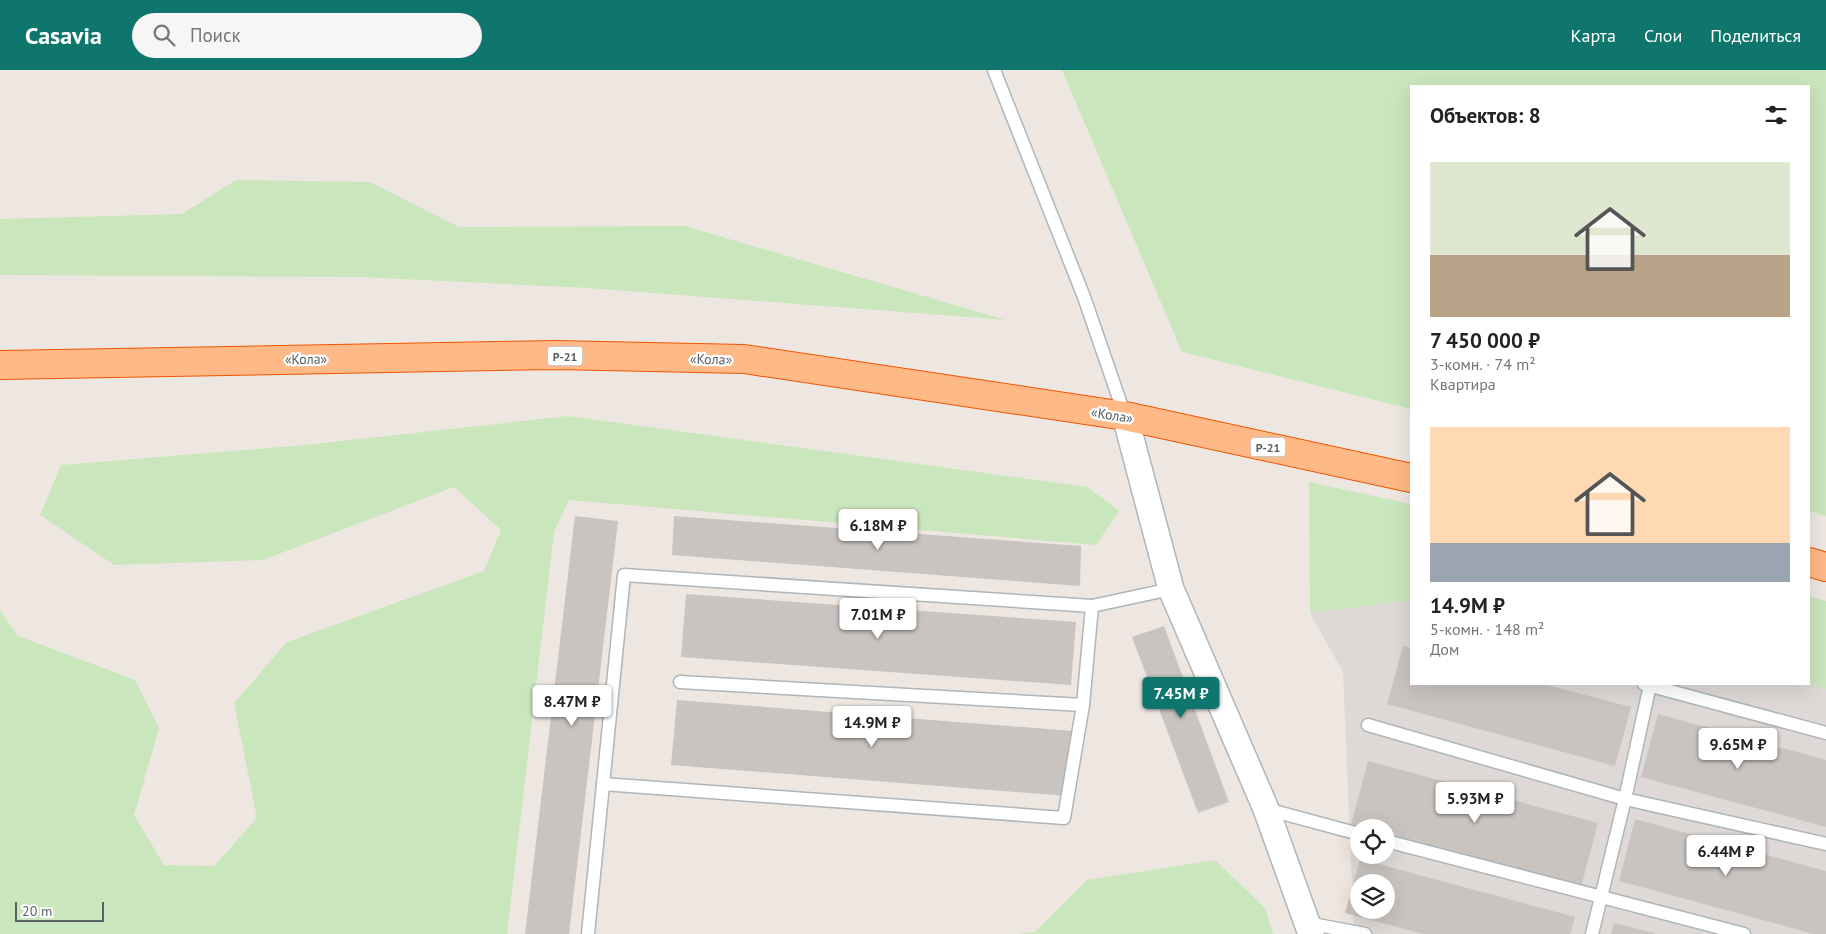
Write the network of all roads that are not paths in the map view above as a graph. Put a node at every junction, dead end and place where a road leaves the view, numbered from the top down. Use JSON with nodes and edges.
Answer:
{"nodes":[{"id":1,"x":994,"y":70,"type":"edge"},
{"id":2,"x":0,"y":365,"type":"edge"},
{"id":3,"x":1125,"y":416,"type":"junction"},
{"id":4,"x":1410,"y":478,"type":"edge"},
{"id":5,"x":1810,"y":562,"type":"edge"},
{"id":6,"x":1826,"y":567,"type":"edge"},
{"id":7,"x":1171,"y":589,"type":"junction"},
{"id":8,"x":1092,"y":606,"type":"junction"},
{"id":9,"x":680,"y":682,"type":"dead end"},
{"id":10,"x":1647,"y":685,"type":"edge"},
{"id":11,"x":1651,"y":685,"type":"edge"},
{"id":12,"x":1083,"y":705,"type":"junction"},
{"id":13,"x":1368,"y":725,"type":"dead end"},
{"id":14,"x":1826,"y":733,"type":"edge"},
{"id":15,"x":603,"y":784,"type":"junction"},
{"id":16,"x":1625,"y":799,"type":"junction"},
{"id":17,"x":1266,"y":809,"type":"junction"},
{"id":18,"x":1350,"y":832,"type":"edge"},
{"id":19,"x":1395,"y":843,"type":"edge"},
{"id":20,"x":1826,"y":844,"type":"edge"},
{"id":21,"x":1601,"y":898,"type":"junction"},
{"id":22,"x":1309,"y":928,"type":"edge"},
{"id":23,"x":588,"y":934,"type":"edge"},
{"id":24,"x":1365,"y":934,"type":"edge"},
{"id":25,"x":1592,"y":934,"type":"edge"},
{"id":26,"x":1744,"y":934,"type":"edge"}],
"edges":[{"from":1,"to":3,"type":"lane"},
{"from":2,"to":3,"type":"highway","name":"«Кола»","number":"Р-21"},
{"from":3,"to":4,"type":"highway","name":"«Кола»","number":"Р-21"},
{"from":3,"to":7,"type":"street"},
{"from":5,"to":6,"type":"highway"},
{"from":7,"to":8,"type":"lane"},
{"from":7,"to":17,"type":"street"},
{"from":8,"to":12,"type":"lane"},
{"from":8,"to":15,"type":"lane"},
{"from":9,"to":12,"type":"lane"},
{"from":10,"to":16,"type":"lane"},
{"from":11,"to":14,"type":"lane"},
{"from":12,"to":15,"type":"lane"},
{"from":13,"to":16,"type":"lane"},
{"from":15,"to":23,"type":"lane"},
{"from":16,"to":20,"type":"lane"},
{"from":16,"to":21,"type":"lane"},
{"from":17,"to":18,"type":"lane"},
{"from":17,"to":22,"type":"street"},
{"from":19,"to":21,"type":"lane"},
{"from":21,"to":25,"type":"lane"},
{"from":21,"to":26,"type":"lane"},
{"from":22,"to":24,"type":"lane"}]}
